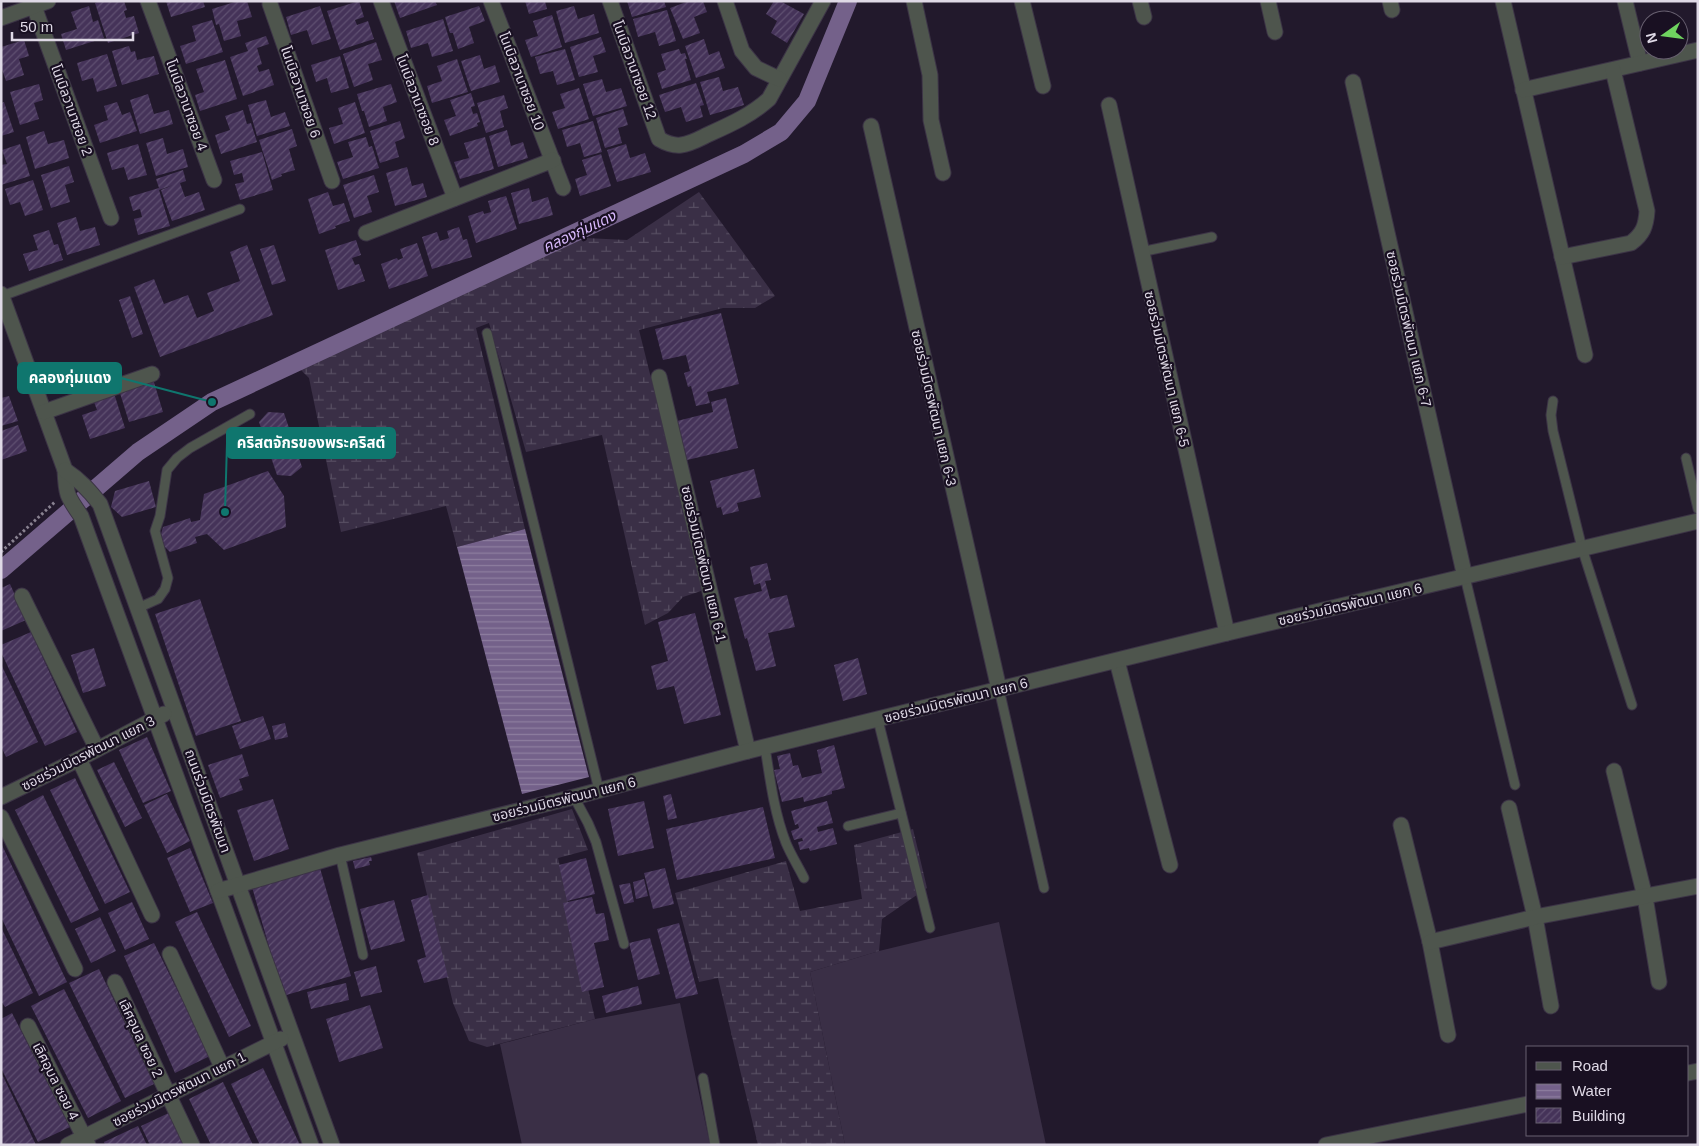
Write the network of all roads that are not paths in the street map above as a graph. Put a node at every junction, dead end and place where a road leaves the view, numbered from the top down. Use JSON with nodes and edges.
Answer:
{"nodes":[{"id":1,"x":148,"y":1,"type":"edge"},
{"id":2,"x":381,"y":1,"type":"edge"},
{"id":3,"x":491,"y":1,"type":"edge"},
{"id":4,"x":610,"y":1,"type":"edge"},
{"id":5,"x":724,"y":1,"type":"edge"},
{"id":6,"x":823,"y":1,"type":"edge"},
{"id":7,"x":914,"y":1,"type":"edge"},
{"id":8,"x":1022,"y":1,"type":"edge"},
{"id":9,"x":1140,"y":1,"type":"edge"},
{"id":10,"x":1268,"y":1,"type":"edge"},
{"id":11,"x":1503,"y":1,"type":"edge"},
{"id":12,"x":1625,"y":1,"type":"edge"},
{"id":13,"x":272,"y":2,"type":"edge"},
{"id":14,"x":38,"y":3,"type":"edge"},
{"id":15,"x":1144,"y":16,"type":"dead end"},
{"id":16,"x":1,"y":18,"type":"edge"},
{"id":17,"x":1274,"y":32,"type":"dead end"},
{"id":18,"x":1698,"y":50,"type":"edge"},
{"id":19,"x":1638,"y":57,"type":"junction"},
{"id":20,"x":1613,"y":70,"type":"junction"},
{"id":21,"x":779,"y":79,"type":"junction"},
{"id":22,"x":1353,"y":82,"type":"dead end"},
{"id":23,"x":1043,"y":86,"type":"dead end"},
{"id":24,"x":1523,"y":90,"type":"junction"},
{"id":25,"x":1109,"y":105,"type":"dead end"},
{"id":26,"x":871,"y":126,"type":"dead end"},
{"id":27,"x":553,"y":160,"type":"junction"},
{"id":28,"x":943,"y":173,"type":"dead end"},
{"id":29,"x":214,"y":180,"type":"dead end"},
{"id":30,"x":332,"y":181,"type":"dead end"},
{"id":31,"x":563,"y":188,"type":"dead end"},
{"id":32,"x":456,"y":198,"type":"junction"},
{"id":33,"x":240,"y":209,"type":"dead end"},
{"id":34,"x":111,"y":218,"type":"dead end"},
{"id":35,"x":366,"y":234,"type":"dead end"},
{"id":36,"x":1212,"y":237,"type":"dead end"},
{"id":37,"x":1141,"y":252,"type":"junction"},
{"id":38,"x":1562,"y":258,"type":"junction"},
{"id":39,"x":2,"y":295,"type":"edge"},
{"id":40,"x":487,"y":333,"type":"dead end"},
{"id":41,"x":1585,"y":355,"type":"dead end"},
{"id":42,"x":152,"y":374,"type":"dead end"},
{"id":43,"x":659,"y":378,"type":"dead end"},
{"id":44,"x":1553,"y":401,"type":"dead end"},
{"id":45,"x":44,"y":412,"type":"junction"},
{"id":46,"x":250,"y":414,"type":"dead end"},
{"id":47,"x":1686,"y":458,"type":"dead end"},
{"id":48,"x":65,"y":470,"type":"junction"},
{"id":49,"x":1698,"y":509,"type":"edge"},
{"id":50,"x":1698,"y":521,"type":"edge"},
{"id":51,"x":1582,"y":548,"type":"junction"},
{"id":52,"x":1465,"y":577,"type":"junction"},
{"id":53,"x":22,"y":596,"type":"dead end"},
{"id":54,"x":138,"y":608,"type":"junction"},
{"id":55,"x":1226,"y":633,"type":"junction"},
{"id":56,"x":1117,"y":661,"type":"junction"},
{"id":57,"x":999,"y":689,"type":"junction"},
{"id":58,"x":1632,"y":705,"type":"dead end"},
{"id":59,"x":175,"y":710,"type":"junction"},
{"id":60,"x":156,"y":718,"type":"junction"},
{"id":61,"x":878,"y":720,"type":"junction"},
{"id":62,"x":765,"y":747,"type":"junction"},
{"id":63,"x":97,"y":749,"type":"junction"},
{"id":64,"x":748,"y":751,"type":"junction"},
{"id":65,"x":79,"y":759,"type":"junction"},
{"id":66,"x":1614,"y":771,"type":"dead end"},
{"id":67,"x":1515,"y":785,"type":"dead end"},
{"id":68,"x":599,"y":790,"type":"junction"},
{"id":69,"x":2,"y":795,"type":"edge"},
{"id":70,"x":574,"y":797,"type":"junction"},
{"id":71,"x":1509,"y":808,"type":"dead end"},
{"id":72,"x":901,"y":813,"type":"junction"},
{"id":73,"x":1,"y":817,"type":"edge"},
{"id":74,"x":1401,"y":825,"type":"dead end"},
{"id":75,"x":848,"y":826,"type":"dead end"},
{"id":76,"x":340,"y":854,"type":"junction"},
{"id":77,"x":1170,"y":865,"type":"dead end"},
{"id":78,"x":804,"y":878,"type":"dead end"},
{"id":79,"x":238,"y":884,"type":"junction"},
{"id":80,"x":1698,"y":886,"type":"edge"},
{"id":81,"x":1044,"y":888,"type":"dead end"},
{"id":82,"x":218,"y":891,"type":"junction"},
{"id":83,"x":1645,"y":897,"type":"junction"},
{"id":84,"x":152,"y":915,"type":"dead end"},
{"id":85,"x":1535,"y":917,"type":"junction"},
{"id":86,"x":930,"y":928,"type":"dead end"},
{"id":87,"x":1430,"y":942,"type":"junction"},
{"id":88,"x":624,"y":944,"type":"dead end"},
{"id":89,"x":170,"y":954,"type":"dead end"},
{"id":90,"x":363,"y":955,"type":"dead end"},
{"id":91,"x":75,"y":969,"type":"dead end"},
{"id":92,"x":115,"y":982,"type":"dead end"},
{"id":93,"x":1659,"y":982,"type":"dead end"},
{"id":94,"x":1551,"y":1006,"type":"dead end"},
{"id":95,"x":28,"y":1026,"type":"dead end"},
{"id":96,"x":292,"y":1034,"type":"junction"},
{"id":97,"x":1448,"y":1035,"type":"dead end"},
{"id":98,"x":273,"y":1042,"type":"junction"},
{"id":99,"x":222,"y":1067,"type":"junction"},
{"id":100,"x":703,"y":1078,"type":"dead end"},
{"id":101,"x":168,"y":1095,"type":"junction"},
{"id":102,"x":1526,"y":1105,"type":"edge"},
{"id":103,"x":1399,"y":1137,"type":"edge"},
{"id":104,"x":86,"y":1141,"type":"edge"},
{"id":105,"x":68,"y":1145,"type":"edge"},
{"id":106,"x":192,"y":1145,"type":"edge"},
{"id":107,"x":311,"y":1145,"type":"edge"},
{"id":108,"x":332,"y":1145,"type":"edge"},
{"id":109,"x":716,"y":1145,"type":"edge"},
{"id":110,"x":1326,"y":1145,"type":"edge"}],
"edges":[{"from":1,"to":29,"type":"street","name":"โนเบิลวานาซอย 4"},
{"from":2,"to":32,"type":"street","name":"โนเบิลวานาซอย 8"},
{"from":3,"to":27,"type":"street","name":"โนเบิลวานาซอย 10"},
{"from":4,"to":21,"type":"street","name":"โนเบิลวานาซอย 12"},
{"from":5,"to":21,"type":"street"},
{"from":6,"to":21,"type":"street"},
{"from":7,"to":28,"type":"street"},
{"from":8,"to":23,"type":"street"},
{"from":9,"to":15,"type":"street"},
{"from":10,"to":17,"type":"street"},
{"from":11,"to":24,"type":"street"},
{"from":12,"to":19,"type":"street"},
{"from":13,"to":30,"type":"street","name":"โนเบิลวานาซอย 6"},
{"from":14,"to":16,"type":"street"},
{"from":14,"to":34,"type":"street","name":"โนเบิลวานาซอย 2"},
{"from":18,"to":19,"type":"street"},
{"from":19,"to":20,"type":"street"},
{"from":20,"to":24,"type":"street"},
{"from":20,"to":38,"type":"street"},
{"from":22,"to":52,"type":"street","name":"ซอยร่วมมิตรพัฒนา แยก 6-7"},
{"from":24,"to":38,"type":"street"},
{"from":25,"to":37,"type":"street","name":"ซอยร่วมมิตรพัฒนา แยก 6-5"},
{"from":26,"to":57,"type":"street","name":"ซอยร่วมมิตรพัฒนา แยก 6-3"},
{"from":27,"to":31,"type":"street","name":"โนเบิลวานาซอย 10"},
{"from":27,"to":32,"type":"street"},
{"from":32,"to":35,"type":"street"},
{"from":33,"to":39,"type":"lane"},
{"from":36,"to":37,"type":"lane"},
{"from":37,"to":55,"type":"street","name":"ซอยร่วมมิตรพัฒนา แยก 6-5"},
{"from":38,"to":41,"type":"street"},
{"from":39,"to":45,"type":"street"},
{"from":40,"to":68,"type":"lane"},
{"from":42,"to":45,"type":"street"},
{"from":43,"to":64,"type":"street","name":"ซอยร่วมมิตรพัฒนา แยก 6-1"},
{"from":44,"to":51,"type":"lane"},
{"from":45,"to":48,"type":"street"},
{"from":46,"to":54,"type":"lane"},
{"from":47,"to":49,"type":"lane"},
{"from":48,"to":54,"type":"street","name":"ถนนร่วมมิตรพัฒนา"},
{"from":48,"to":60,"type":"street","name":"ถนนร่วมมิตรพัฒนา"},
{"from":50,"to":51,"type":"street","name":"ซอยร่วมมิตรพัฒนา แยก 6"},
{"from":51,"to":52,"type":"street","name":"ซอยร่วมมิตรพัฒนา แยก 6"},
{"from":51,"to":58,"type":"lane"},
{"from":52,"to":55,"type":"street","name":"ซอยร่วมมิตรพัฒนา แยก 6"},
{"from":52,"to":67,"type":"lane"},
{"from":53,"to":63,"type":"street"},
{"from":54,"to":59,"type":"street","name":"ถนนร่วมมิตรพัฒนา"},
{"from":55,"to":56,"type":"street","name":"ซอยร่วมมิตรพัฒนา แยก 6"},
{"from":56,"to":57,"type":"street","name":"ซอยร่วมมิตรพัฒนา แยก 6"},
{"from":56,"to":77,"type":"street"},
{"from":57,"to":61,"type":"street","name":"ซอยร่วมมิตรพัฒนา แยก 6"},
{"from":57,"to":81,"type":"lane"},
{"from":59,"to":60,"type":"street","name":"ซอยร่วมมิตรพัฒนา แยก 3"},
{"from":59,"to":79,"type":"street","name":"ถนนร่วมมิตรพัฒนา"},
{"from":60,"to":63,"type":"street","name":"ซอยร่วมมิตรพัฒนา แยก 3"},
{"from":60,"to":82,"type":"street","name":"ถนนร่วมมิตรพัฒนา"},
{"from":61,"to":62,"type":"street","name":"ซอยร่วมมิตรพัฒนา แยก 6"},
{"from":61,"to":72,"type":"lane"},
{"from":62,"to":64,"type":"street","name":"ซอยร่วมมิตรพัฒนา แยก 6"},
{"from":62,"to":78,"type":"lane"},
{"from":63,"to":65,"type":"street","name":"ซอยร่วมมิตรพัฒนา แยก 3"},
{"from":64,"to":68,"type":"street","name":"ซอยร่วมมิตรพัฒนา แยก 6"},
{"from":65,"to":69,"type":"street","name":"ซอยร่วมมิตรพัฒนา แยก 3"},
{"from":65,"to":84,"type":"street"},
{"from":66,"to":83,"type":"street"},
{"from":68,"to":70,"type":"street","name":"ซอยร่วมมิตรพัฒนา แยก 6"},
{"from":70,"to":76,"type":"street","name":"ซอยร่วมมิตรพัฒนา แยก 6"},
{"from":70,"to":88,"type":"lane"},
{"from":71,"to":85,"type":"street"},
{"from":72,"to":75,"type":"lane"},
{"from":72,"to":86,"type":"lane"},
{"from":73,"to":91,"type":"street"},
{"from":74,"to":87,"type":"street"},
{"from":76,"to":79,"type":"street","name":"ซอยร่วมมิตรพัฒนา แยก 6"},
{"from":76,"to":90,"type":"lane"},
{"from":79,"to":82,"type":"street","name":"ซอยร่วมมิตรพัฒนา แยก 6"},
{"from":79,"to":96,"type":"street","name":"ถนนร่วมมิตรพัฒนา"},
{"from":80,"to":83,"type":"street"},
{"from":82,"to":98,"type":"street","name":"ถนนร่วมมิตรพัฒนา"},
{"from":83,"to":85,"type":"street"},
{"from":83,"to":93,"type":"street"},
{"from":85,"to":87,"type":"street"},
{"from":85,"to":94,"type":"street"},
{"from":87,"to":97,"type":"street"},
{"from":89,"to":99,"type":"street"},
{"from":92,"to":101,"type":"street","name":"เลิศอุบล ซอย 2"},
{"from":95,"to":104,"type":"street","name":"เลิศอุบล ซอย 4"},
{"from":96,"to":98,"type":"street","name":"ซอยร่วมมิตรพัฒนา แยก 1"},
{"from":96,"to":108,"type":"street","name":"ถนนร่วมมิตรพัฒนา"},
{"from":98,"to":99,"type":"street","name":"ซอยร่วมมิตรพัฒนา แยก 1"},
{"from":98,"to":107,"type":"street","name":"ถนนร่วมมิตรพัฒนา"},
{"from":99,"to":101,"type":"street","name":"ซอยร่วมมิตรพัฒนา แยก 1"},
{"from":100,"to":109,"type":"lane"},
{"from":101,"to":104,"type":"street","name":"ซอยร่วมมิตรพัฒนา แยก 1"},
{"from":101,"to":106,"type":"street","name":"เลิศอุบล ซอย 2"},
{"from":102,"to":103,"type":"street"},
{"from":103,"to":110,"type":"street"},
{"from":104,"to":105,"type":"street","name":"ซอยร่วมมิตรพัฒนา แยก 1"}]}
